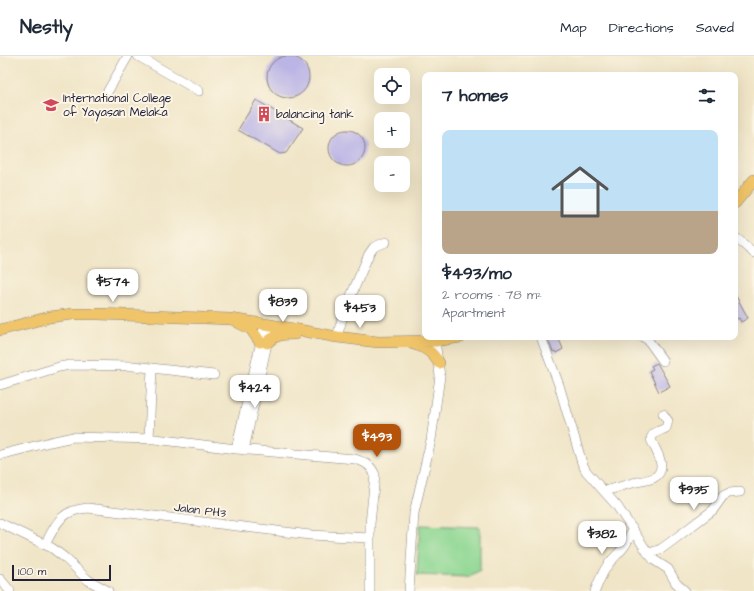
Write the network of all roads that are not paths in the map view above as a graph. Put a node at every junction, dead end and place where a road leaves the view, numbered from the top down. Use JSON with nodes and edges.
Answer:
{"nodes":[{"id":1,"x":128,"y":56,"type":"edge"},
{"id":2,"x":138,"y":56,"type":"edge"},
{"id":3,"x":199,"y":91,"type":"dead end"},
{"id":4,"x":105,"y":96,"type":"dead end"},
{"id":5,"x":752,"y":187,"type":"edge"},
{"id":6,"x":738,"y":200,"type":"edge"},
{"id":7,"x":738,"y":240,"type":"edge"},
{"id":8,"x":386,"y":242,"type":"dead end"},
{"id":9,"x":754,"y":253,"type":"edge"},
{"id":10,"x":230,"y":319,"type":"junction"},
{"id":11,"x":268,"y":324,"type":"junction"},
{"id":12,"x":0,"y":330,"type":"edge"},
{"id":13,"x":314,"y":333,"type":"junction"},
{"id":14,"x":337,"y":337,"type":"junction"},
{"id":15,"x":441,"y":340,"type":"edge"},
{"id":16,"x":542,"y":340,"type":"edge"},
{"id":17,"x":648,"y":340,"type":"edge"},
{"id":18,"x":434,"y":341,"type":"junction"},
{"id":19,"x":264,"y":342,"type":"junction"},
{"id":20,"x":405,"y":342,"type":"junction"},
{"id":21,"x":662,"y":361,"type":"dead end"},
{"id":22,"x":439,"y":363,"type":"junction"},
{"id":23,"x":152,"y":368,"type":"junction"},
{"id":24,"x":214,"y":375,"type":"dead end"},
{"id":25,"x":0,"y":385,"type":"edge"},
{"id":26,"x":664,"y":414,"type":"dead end"},
{"id":27,"x":149,"y":439,"type":"junction"},
{"id":28,"x":240,"y":449,"type":"junction"},
{"id":29,"x":0,"y":455,"type":"edge"},
{"id":30,"x":605,"y":492,"type":"junction"},
{"id":31,"x":740,"y":492,"type":"dead end"},
{"id":32,"x":0,"y":524,"type":"edge"},
{"id":33,"x":632,"y":528,"type":"junction"},
{"id":34,"x":370,"y":538,"type":"junction"},
{"id":35,"x":45,"y":545,"type":"junction"},
{"id":36,"x":648,"y":552,"type":"junction"},
{"id":37,"x":0,"y":579,"type":"edge"},
{"id":38,"x":10,"y":591,"type":"edge"},
{"id":39,"x":108,"y":591,"type":"edge"},
{"id":40,"x":370,"y":591,"type":"edge"},
{"id":41,"x":408,"y":591,"type":"edge"},
{"id":42,"x":595,"y":591,"type":"edge"},
{"id":43,"x":685,"y":591,"type":"edge"}],
"edges":[{"from":1,"to":4,"type":"street"},
{"from":2,"to":3,"type":"street"},
{"from":5,"to":6,"type":"main road"},
{"from":7,"to":9,"type":"street"},
{"from":8,"to":14,"type":"street"},
{"from":10,"to":11,"type":"main road"},
{"from":10,"to":12,"type":"main road"},
{"from":10,"to":19,"type":"main road"},
{"from":11,"to":13,"type":"main road"},
{"from":11,"to":19,"type":"street"},
{"from":13,"to":14,"type":"main road"},
{"from":13,"to":19,"type":"main road"},
{"from":14,"to":20,"type":"main road"},
{"from":15,"to":18,"type":"main road"},
{"from":16,"to":30,"type":"street"},
{"from":17,"to":21,"type":"street"},
{"from":18,"to":20,"type":"main road"},
{"from":18,"to":22,"type":"street"},
{"from":19,"to":28,"type":"street"},
{"from":20,"to":22,"type":"main road"},
{"from":22,"to":41,"type":"street"},
{"from":23,"to":24,"type":"street"},
{"from":23,"to":25,"type":"street"},
{"from":23,"to":27,"type":"street"},
{"from":26,"to":30,"type":"street"},
{"from":27,"to":28,"type":"street"},
{"from":27,"to":29,"type":"street"},
{"from":28,"to":34,"type":"street"},
{"from":30,"to":33,"type":"street"},
{"from":31,"to":36,"type":"street"},
{"from":32,"to":35,"type":"street"},
{"from":33,"to":36,"type":"street"},
{"from":33,"to":42,"type":"street"},
{"from":34,"to":35,"type":"street","name":"Jalan PH3"},
{"from":34,"to":40,"type":"street"},
{"from":35,"to":39,"type":"street"},
{"from":36,"to":43,"type":"street"},
{"from":37,"to":38,"type":"street"}]}
